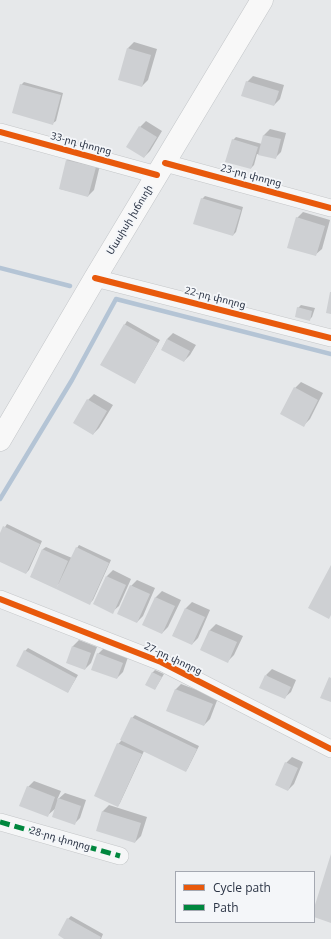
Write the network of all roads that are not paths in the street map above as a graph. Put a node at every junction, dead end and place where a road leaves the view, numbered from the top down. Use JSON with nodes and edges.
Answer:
{"nodes":[{"id":1,"x":262,"y":0,"type":"edge"},
{"id":2,"x":0,"y":132,"type":"edge"},
{"id":3,"x":161,"y":169,"type":"junction"},
{"id":4,"x":331,"y":208,"type":"edge"},
{"id":5,"x":95,"y":278,"type":"junction"},
{"id":6,"x":331,"y":338,"type":"edge"},
{"id":7,"x":0,"y":440,"type":"edge"},
{"id":8,"x":0,"y":599,"type":"edge"},
{"id":9,"x":331,"y":749,"type":"edge"},
{"id":10,"x":0,"y":822,"type":"edge"},
{"id":11,"x":120,"y":856,"type":"dead end"}],
"edges":[{"from":1,"to":3,"type":"main road","name":"Մասիսի խճուղի"},
{"from":2,"to":3,"type":"street","name":"33-րդ փողոց"},
{"from":3,"to":4,"type":"street","name":"23-րդ փողոց"},
{"from":3,"to":5,"type":"main road","name":"Մասիսի խճուղի"},
{"from":5,"to":6,"type":"street","name":"22-րդ փողոց"},
{"from":5,"to":7,"type":"main road","name":"Մասիսի խճուղի"},
{"from":8,"to":9,"type":"street","name":"27-րդ փողոց"},
{"from":10,"to":11,"type":"street","name":"28-րդ փողոց"}]}
